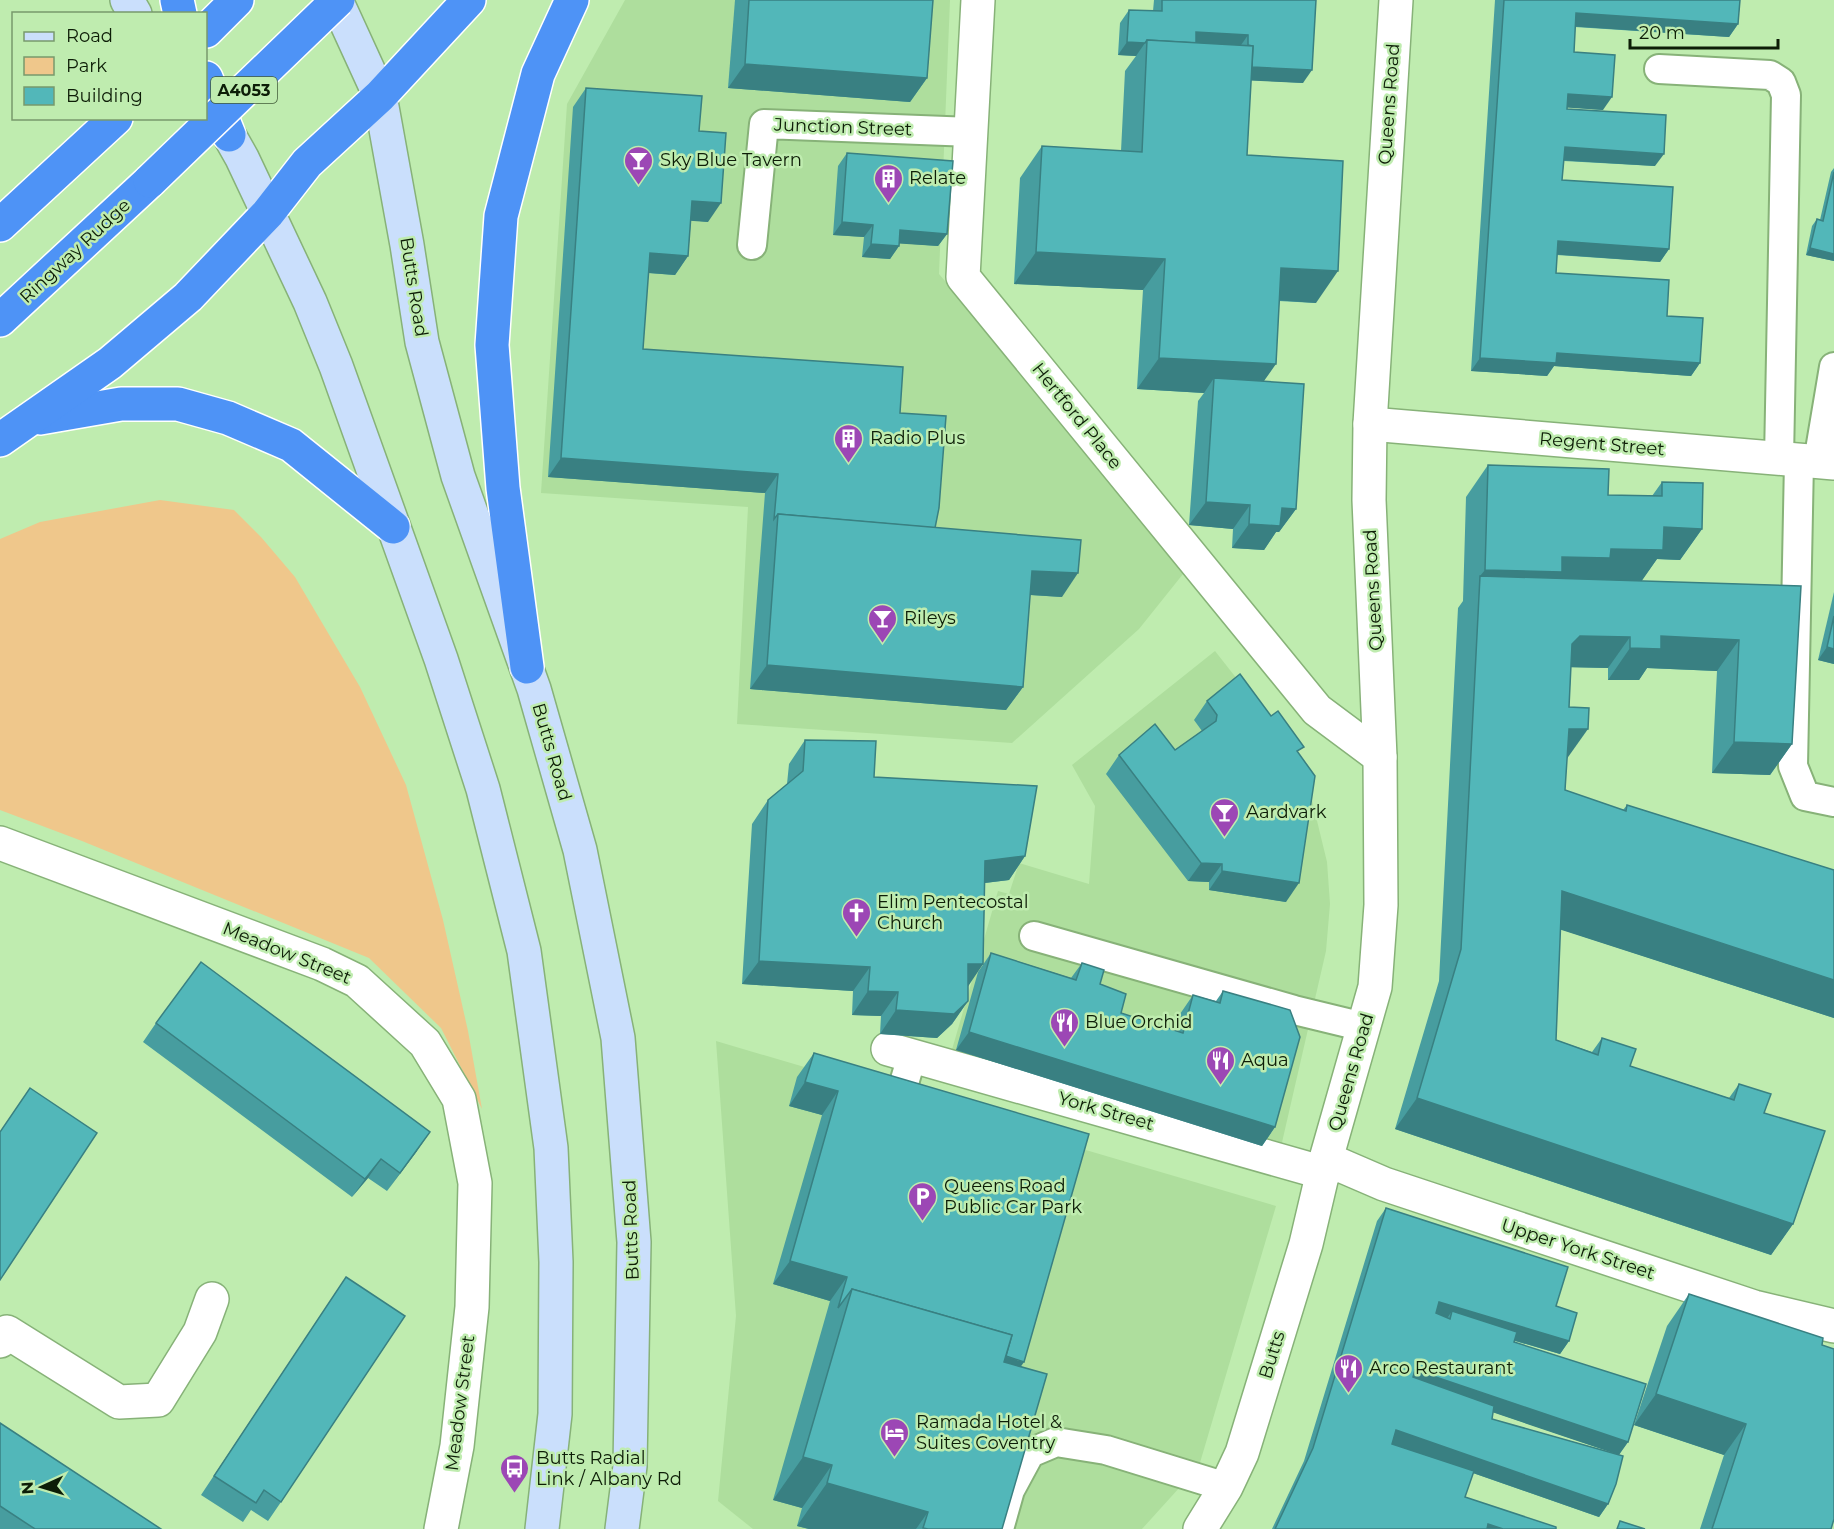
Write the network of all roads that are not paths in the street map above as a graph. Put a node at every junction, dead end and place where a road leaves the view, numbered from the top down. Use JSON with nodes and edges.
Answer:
{"nodes":[{"id":1,"x":237,"y":0,"type":"edge"},
{"id":2,"x":337,"y":0,"type":"edge"},
{"id":3,"x":469,"y":0,"type":"edge"},
{"id":4,"x":572,"y":0,"type":"edge"},
{"id":5,"x":978,"y":0,"type":"edge"},
{"id":6,"x":1396,"y":0,"type":"edge"},
{"id":7,"x":207,"y":30,"type":"edge"},
{"id":8,"x":1659,"y":69,"type":"dead end"},
{"id":9,"x":207,"y":80,"type":"edge"},
{"id":10,"x":380,"y":96,"type":"junction"},
{"id":11,"x":207,"y":111,"type":"edge"},
{"id":12,"x":109,"y":125,"type":"edge"},
{"id":13,"x":972,"y":132,"type":"junction"},
{"id":14,"x":229,"y":135,"type":"junction"},
{"id":15,"x":268,"y":213,"type":"junction"},
{"id":16,"x":0,"y":225,"type":"edge"},
{"id":17,"x":752,"y":245,"type":"dead end"},
{"id":18,"x":0,"y":320,"type":"edge"},
{"id":19,"x":1834,"y":367,"type":"edge"},
{"id":20,"x":31,"y":420,"type":"junction"},
{"id":21,"x":1370,"y":424,"type":"junction"},
{"id":22,"x":0,"y":440,"type":"edge"},
{"id":23,"x":1807,"y":461,"type":"edge"},
{"id":24,"x":393,"y":527,"type":"junction"},
{"id":25,"x":527,"y":668,"type":"junction"},
{"id":26,"x":1380,"y":757,"type":"junction"},
{"id":27,"x":1834,"y":802,"type":"edge"},
{"id":28,"x":0,"y":843,"type":"edge"},
{"id":29,"x":1034,"y":936,"type":"dead end"},
{"id":30,"x":1364,"y":1028,"type":"junction"},
{"id":31,"x":900,"y":1052,"type":"joint"},
{"id":32,"x":897,"y":1107,"type":"edge"},
{"id":33,"x":1325,"y":1166,"type":"junction"},
{"id":34,"x":212,"y":1299,"type":"dead end"},
{"id":35,"x":1834,"y":1326,"type":"edge"},
{"id":36,"x":0,"y":1341,"type":"edge"},
{"id":37,"x":1226,"y":1487,"type":"junction"},
{"id":38,"x":441,"y":1529,"type":"edge"},
{"id":39,"x":542,"y":1529,"type":"edge"},
{"id":40,"x":622,"y":1529,"type":"edge"},
{"id":41,"x":999,"y":1529,"type":"edge"},
{"id":42,"x":1200,"y":1529,"type":"edge"}],
"edges":[{"from":1,"to":7,"type":"highway"},
{"from":2,"to":10,"type":"main road","name":"Butts Road"},
{"from":2,"to":18,"type":"highway","name":"Ringway Rudge","number":"A4053","bridge":true},
{"from":3,"to":10,"type":"highway"},
{"from":4,"to":25,"type":"highway"},
{"from":5,"to":13,"type":"street","name":"Hertford Place"},
{"from":6,"to":21,"type":"street","name":"Queens Road"},
{"from":8,"to":23,"type":"lane"},
{"from":9,"to":14,"type":"highway"},
{"from":10,"to":15,"type":"highway"},
{"from":10,"to":25,"type":"main road","name":"Butts Road"},
{"from":11,"to":14,"type":"main road"},
{"from":12,"to":16,"type":"highway"},
{"from":13,"to":17,"type":"lane","name":"Junction Street"},
{"from":13,"to":26,"type":"street","name":"Hertford Place"},
{"from":14,"to":15,"type":"main road"},
{"from":15,"to":20,"type":"highway"},
{"from":15,"to":24,"type":"main road"},
{"from":19,"to":23,"type":"lane"},
{"from":20,"to":22,"type":"highway"},
{"from":20,"to":24,"type":"highway"},
{"from":21,"to":23,"type":"street","name":"Regent Street"},
{"from":21,"to":26,"type":"street","name":"Queens Road"},
{"from":23,"to":27,"type":"lane"},
{"from":24,"to":39,"type":"main road"},
{"from":25,"to":40,"type":"main road","name":"Butts Road"},
{"from":26,"to":30,"type":"street","name":"Queens Road"},
{"from":28,"to":38,"type":"street","name":"Meadow Street"},
{"from":29,"to":30,"type":"lane"},
{"from":30,"to":33,"type":"street","name":"Queens Road"},
{"from":31,"to":32,"type":"lane"},
{"from":31,"to":33,"type":"street","name":"York Street"},
{"from":33,"to":35,"type":"street","name":"Upper York Street"},
{"from":33,"to":37,"type":"street","name":"Butts"},
{"from":34,"to":36,"type":"street"},
{"from":37,"to":41,"type":"lane"},
{"from":37,"to":42,"type":"street","name":"Butts"}]}
